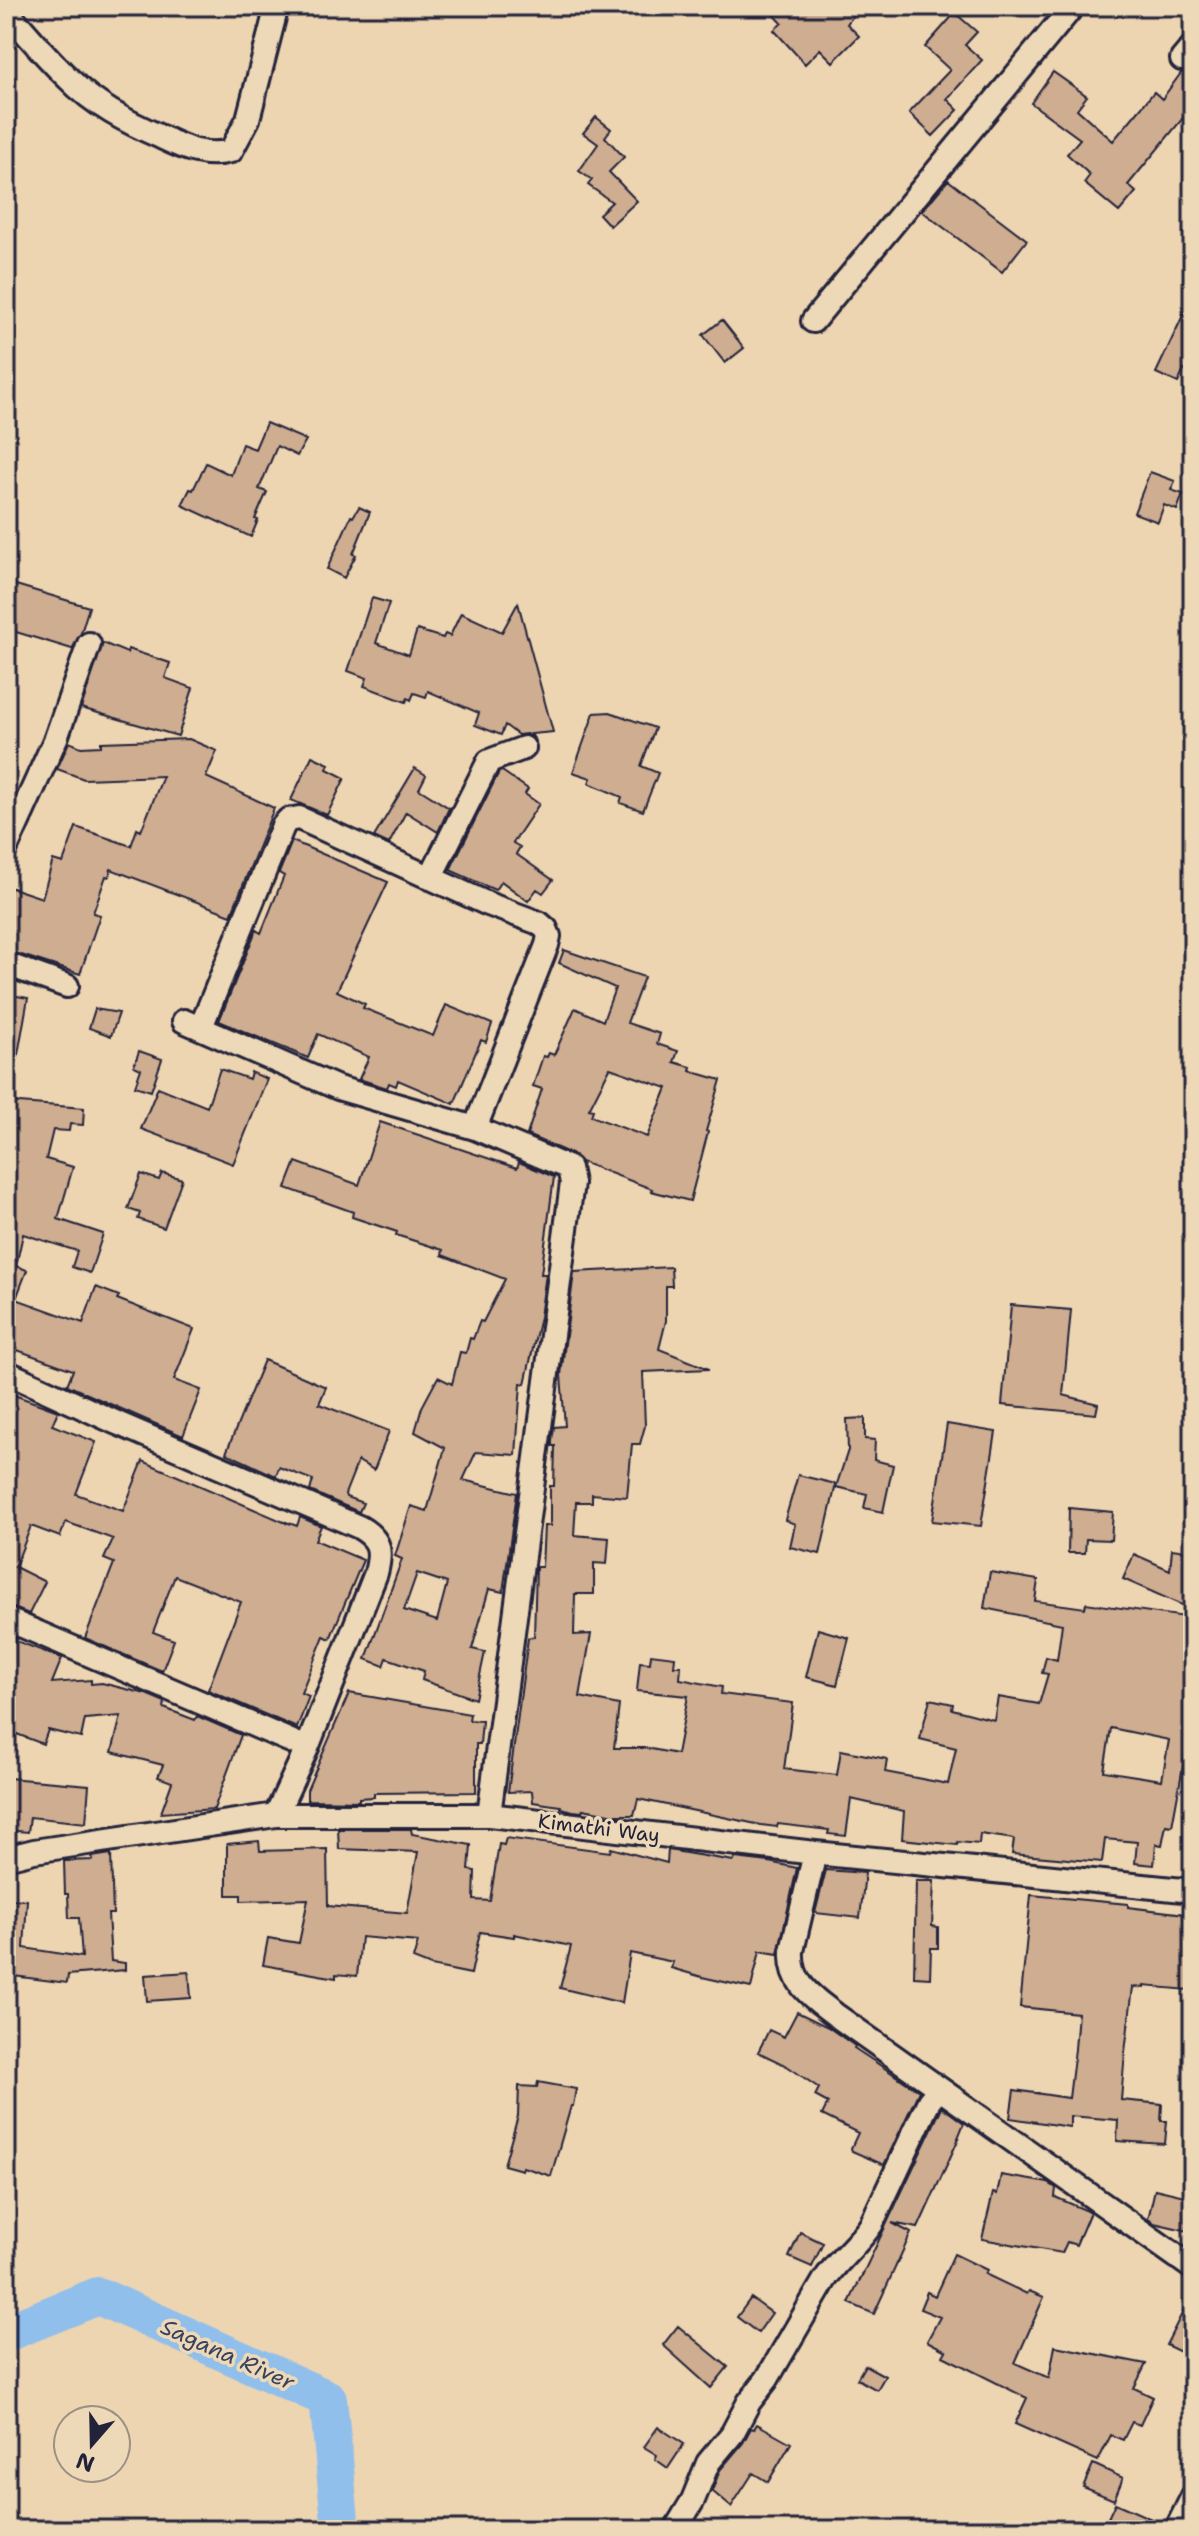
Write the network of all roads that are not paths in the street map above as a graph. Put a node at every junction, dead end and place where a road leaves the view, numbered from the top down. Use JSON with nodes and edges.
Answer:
{"nodes":[{"id":1,"x":277,"y":6,"type":"edge"},
{"id":2,"x":1073,"y":6,"type":"edge"},
{"id":3,"x":6,"y":10,"type":"edge"},
{"id":4,"x":813,"y":321,"type":"dead end"},
{"id":5,"x":89,"y":644,"type":"dead end"},
{"id":6,"x":524,"y":748,"type":"dead end"},
{"id":7,"x":6,"y":848,"type":"edge"},
{"id":8,"x":430,"y":878,"type":"junction"},
{"id":9,"x":6,"y":964,"type":"edge"},
{"id":10,"x":67,"y":986,"type":"dead end"},
{"id":11,"x":475,"y":1128,"type":"junction"},
{"id":12,"x":6,"y":1372,"type":"edge"},
{"id":13,"x":6,"y":1619,"type":"edge"},
{"id":14,"x":307,"y":1748,"type":"junction"},
{"id":15,"x":276,"y":1815,"type":"junction"},
{"id":16,"x":489,"y":1815,"type":"junction"},
{"id":17,"x":815,"y":1853,"type":"junction"},
{"id":18,"x":6,"y":1858,"type":"edge"},
{"id":19,"x":1193,"y":1891,"type":"edge"},
{"id":20,"x":939,"y":2089,"type":"junction"},
{"id":21,"x":1193,"y":2268,"type":"edge"},
{"id":22,"x":1193,"y":2496,"type":"edge"},
{"id":23,"x":675,"y":2530,"type":"edge"},
{"id":24,"x":1176,"y":2530,"type":"edge"}],
"edges":[{"from":1,"to":3,"type":"street"},
{"from":2,"to":4,"type":"street"},
{"from":5,"to":7,"type":"street"},
{"from":6,"to":8,"type":"street"},
{"from":8,"to":11,"type":"street"},
{"from":8,"to":11,"type":"street"},
{"from":9,"to":10,"type":"street"},
{"from":11,"to":16,"type":"street"},
{"from":12,"to":14,"type":"street"},
{"from":13,"to":14,"type":"street"},
{"from":14,"to":15,"type":"street"},
{"from":15,"to":16,"type":"street","name":"Kimathi Way"},
{"from":15,"to":18,"type":"street","name":"Kimathi Way"},
{"from":16,"to":17,"type":"street","name":"Kimathi Way"},
{"from":17,"to":19,"type":"street","name":"Kimathi Way"},
{"from":17,"to":20,"type":"street"},
{"from":20,"to":21,"type":"street"},
{"from":20,"to":23,"type":"street"},
{"from":22,"to":24,"type":"street"}]}
